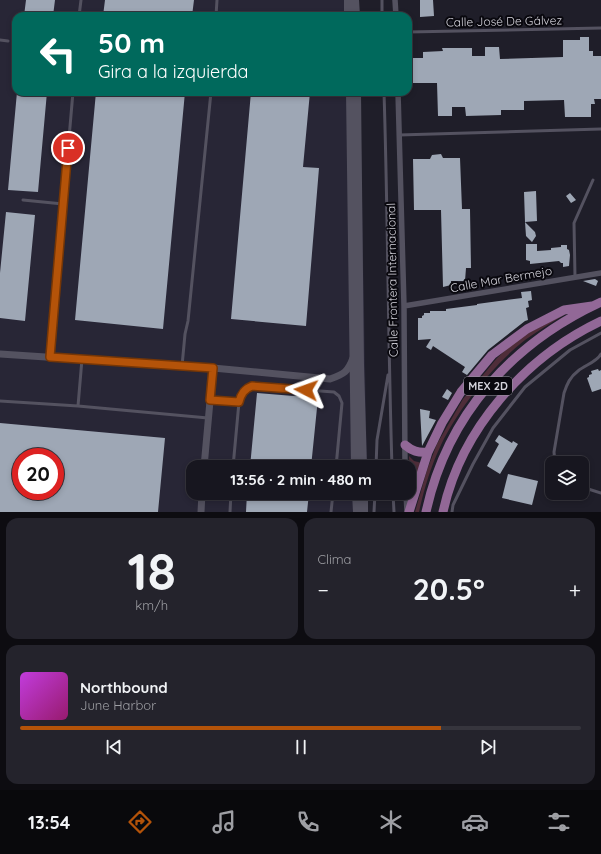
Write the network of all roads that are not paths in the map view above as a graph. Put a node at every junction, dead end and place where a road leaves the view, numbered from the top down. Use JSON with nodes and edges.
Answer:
{"nodes":[{"id":1,"x":81,"y":0,"type":"edge"},
{"id":2,"x":217,"y":0,"type":"edge"},
{"id":3,"x":348,"y":0,"type":"edge"},
{"id":4,"x":355,"y":0,"type":"edge"},
{"id":5,"x":382,"y":0,"type":"edge"},
{"id":6,"x":395,"y":0,"type":"edge"},
{"id":7,"x":80,"y":12,"type":"edge"},
{"id":8,"x":216,"y":12,"type":"edge"},
{"id":9,"x":348,"y":12,"type":"edge"},
{"id":10,"x":356,"y":12,"type":"edge"},
{"id":11,"x":382,"y":12,"type":"edge"},
{"id":12,"x":396,"y":12,"type":"edge"},
{"id":13,"x":601,"y":28,"type":"edge"},
{"id":14,"x":412,"y":32,"type":"edge"},
{"id":15,"x":0,"y":40,"type":"edge"},
{"id":16,"x":8,"y":41,"type":"dead end"},
{"id":17,"x":73,"y":96,"type":"edge"},
{"id":18,"x":211,"y":96,"type":"edge"},
{"id":19,"x":350,"y":96,"type":"edge"},
{"id":20,"x":357,"y":96,"type":"edge"},
{"id":21,"x":384,"y":96,"type":"edge"},
{"id":22,"x":398,"y":96,"type":"edge"},
{"id":23,"x":601,"y":129,"type":"edge"},
{"id":24,"x":399,"y":135,"type":"junction"},
{"id":25,"x":593,"y":180,"type":"dead end"},
{"id":26,"x":24,"y":200,"type":"dead end"},
{"id":27,"x":63,"y":204,"type":"junction"},
{"id":28,"x":601,"y":273,"type":"edge"},
{"id":29,"x":575,"y":277,"type":"junction"},
{"id":30,"x":601,"y":302,"type":"edge"},
{"id":31,"x":404,"y":306,"type":"junction"},
{"id":32,"x":592,"y":306,"type":"junction"},
{"id":33,"x":601,"y":322,"type":"edge"},
{"id":34,"x":601,"y":333,"type":"edge"},
{"id":35,"x":360,"y":337,"type":"junction"},
{"id":36,"x":0,"y":354,"type":"edge"},
{"id":37,"x":601,"y":354,"type":"edge"},
{"id":38,"x":50,"y":357,"type":"junction"},
{"id":39,"x":354,"y":357,"type":"junction"},
{"id":40,"x":82,"y":359,"type":"junction"},
{"id":41,"x":182,"y":366,"type":"junction"},
{"id":42,"x":389,"y":367,"type":"junction"},
{"id":43,"x":213,"y":368,"type":"junction"},
{"id":44,"x":210,"y":400,"type":"junction"},
{"id":45,"x":0,"y":401,"type":"edge"},
{"id":46,"x":239,"y":402,"type":"junction"},
{"id":47,"x":78,"y":406,"type":"junction"},
{"id":48,"x":208,"y":418,"type":"junction"},
{"id":49,"x":404,"y":445,"type":"junction"},
{"id":50,"x":428,"y":452,"type":"junction"},
{"id":51,"x":554,"y":456,"type":"edge"},
{"id":52,"x":205,"y":460,"type":"edge"},
{"id":53,"x":234,"y":460,"type":"edge"},
{"id":54,"x":337,"y":460,"type":"edge"},
{"id":55,"x":355,"y":460,"type":"edge"},
{"id":56,"x":363,"y":460,"type":"edge"},
{"id":57,"x":376,"y":460,"type":"edge"},
{"id":58,"x":392,"y":460,"type":"edge"},
{"id":59,"x":405,"y":460,"type":"edge"},
{"id":60,"x":589,"y":489,"type":"edge"},
{"id":61,"x":601,"y":493,"type":"edge"},
{"id":62,"x":201,"y":500,"type":"edge"},
{"id":63,"x":231,"y":500,"type":"edge"},
{"id":64,"x":332,"y":500,"type":"edge"},
{"id":65,"x":356,"y":500,"type":"edge"},
{"id":66,"x":364,"y":500,"type":"edge"},
{"id":67,"x":375,"y":500,"type":"edge"},
{"id":68,"x":393,"y":500,"type":"edge"},
{"id":69,"x":407,"y":500,"type":"edge"},
{"id":70,"x":200,"y":512,"type":"edge"},
{"id":71,"x":230,"y":512,"type":"edge"},
{"id":72,"x":331,"y":512,"type":"edge"},
{"id":73,"x":357,"y":512,"type":"edge"},
{"id":74,"x":364,"y":512,"type":"edge"},
{"id":75,"x":374,"y":512,"type":"edge"},
{"id":76,"x":394,"y":512,"type":"edge"},
{"id":77,"x":408,"y":512,"type":"edge"},
{"id":78,"x":426,"y":512,"type":"edge"},
{"id":79,"x":443,"y":512,"type":"edge"},
{"id":80,"x":452,"y":512,"type":"edge"}],
"edges":[{"from":1,"to":7,"type":"lane"},
{"from":2,"to":8,"type":"lane"},
{"from":3,"to":9,"type":"main road"},
{"from":4,"to":10,"type":"main road"},
{"from":5,"to":11,"type":"lane"},
{"from":6,"to":12,"type":"street"},
{"from":13,"to":14,"type":"lane","name":"Calle José De Gálvez"},
{"from":15,"to":16,"type":"lane"},
{"from":17,"to":27,"type":"lane"},
{"from":18,"to":41,"type":"lane"},
{"from":19,"to":39,"type":"main road"},
{"from":20,"to":35,"type":"main road"},
{"from":21,"to":42,"type":"lane"},
{"from":22,"to":24,"type":"street","name":"Calle Frontera Internacional"},
{"from":23,"to":24,"type":"lane"},
{"from":24,"to":31,"type":"street","name":"Calle Frontera Internacional"},
{"from":25,"to":29,"type":"lane"},
{"from":26,"to":27,"type":"lane"},
{"from":27,"to":38,"type":"lane"},
{"from":28,"to":29,"type":"street","name":"Calle Mar Bermejo"},
{"from":29,"to":31,"type":"street","name":"Calle Mar Bermejo"},
{"from":30,"to":32,"type":"highway","number":"MEX 2D"},
{"from":31,"to":49,"type":"street","name":"Calle Frontera Internacional"},
{"from":32,"to":50,"type":"highway"},
{"from":32,"to":78,"type":"highway","number":"MEX 2D"},
{"from":33,"to":79,"type":"highway","number":"MEX 2D"},
{"from":34,"to":80,"type":"lane"},
{"from":35,"to":39,"type":"street"},
{"from":35,"to":56,"type":"main road"},
{"from":36,"to":38,"type":"street"},
{"from":37,"to":51,"type":"lane"},
{"from":38,"to":40,"type":"street"},
{"from":39,"to":43,"type":"street"},
{"from":39,"to":55,"type":"main road"},
{"from":40,"to":41,"type":"street"},
{"from":40,"to":47,"type":"lane"},
{"from":41,"to":43,"type":"street"},
{"from":42,"to":57,"type":"lane"},
{"from":42,"to":58,"type":"lane"},
{"from":43,"to":44,"type":"street"},
{"from":44,"to":46,"type":"lane"},
{"from":44,"to":48,"type":"street"},
{"from":45,"to":47,"type":"lane"},
{"from":46,"to":53,"type":"lane"},
{"from":46,"to":54,"type":"lane"},
{"from":47,"to":48,"type":"lane"},
{"from":48,"to":52,"type":"street"},
{"from":49,"to":50,"type":"highway"},
{"from":49,"to":59,"type":"street","name":"Calle Frontera Internacional"},
{"from":50,"to":77,"type":"highway"},
{"from":60,"to":61,"type":"lane"},
{"from":62,"to":70,"type":"street"},
{"from":63,"to":71,"type":"lane"},
{"from":64,"to":72,"type":"lane"},
{"from":65,"to":73,"type":"main road"},
{"from":66,"to":74,"type":"main road"},
{"from":67,"to":75,"type":"lane"},
{"from":68,"to":76,"type":"lane"},
{"from":69,"to":77,"type":"street"}]}
